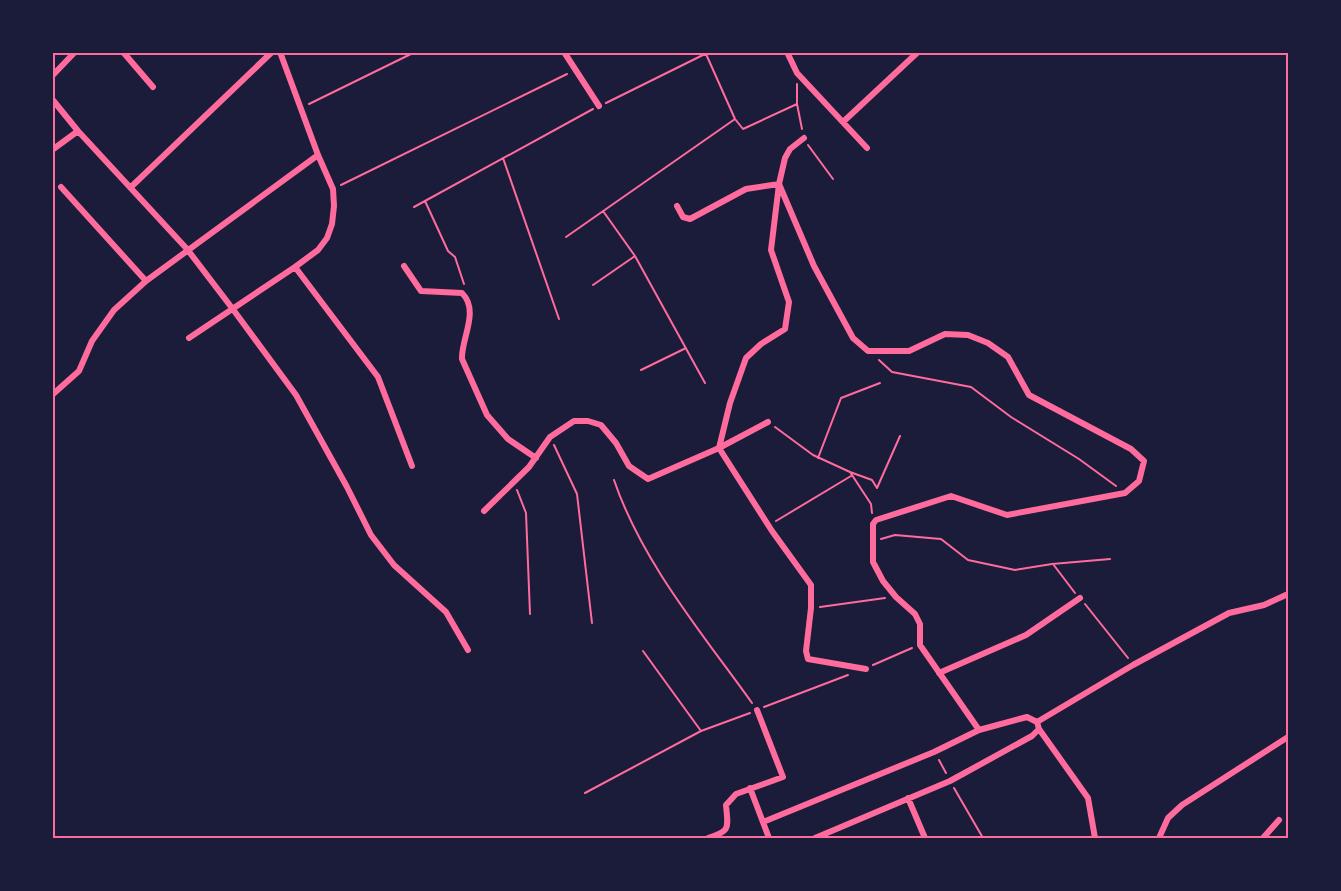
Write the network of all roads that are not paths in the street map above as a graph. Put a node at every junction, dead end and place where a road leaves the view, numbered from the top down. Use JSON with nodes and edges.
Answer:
{"nodes":[{"id":1,"x":75,"y":52,"type":"edge"},
{"id":2,"x":123,"y":52,"type":"edge"},
{"id":3,"x":272,"y":52,"type":"edge"},
{"id":4,"x":280,"y":52,"type":"edge"},
{"id":5,"x":564,"y":52,"type":"edge"},
{"id":6,"x":787,"y":52,"type":"edge"},
{"id":7,"x":918,"y":52,"type":"edge"},
{"id":8,"x":52,"y":76,"type":"edge"},
{"id":9,"x":153,"y":87,"type":"dead end"},
{"id":10,"x":52,"y":99,"type":"edge"},
{"id":11,"x":599,"y":106,"type":"road end"},
{"id":12,"x":843,"y":122,"type":"junction"},
{"id":13,"x":78,"y":131,"type":"junction"},
{"id":14,"x":804,"y":138,"type":"road end"},
{"id":15,"x":867,"y":148,"type":"dead end"},
{"id":16,"x":52,"y":150,"type":"edge"},
{"id":17,"x":318,"y":155,"type":"junction"},
{"id":18,"x":779,"y":184,"type":"junction"},
{"id":19,"x":61,"y":187,"type":"dead end"},
{"id":20,"x":131,"y":187,"type":"junction"},
{"id":21,"x":677,"y":206,"type":"dead end"},
{"id":22,"x":187,"y":249,"type":"junction"},
{"id":23,"x":404,"y":266,"type":"dead end"},
{"id":24,"x":295,"y":267,"type":"junction"},
{"id":25,"x":146,"y":281,"type":"junction"},
{"id":26,"x":232,"y":308,"type":"junction"},
{"id":27,"x":189,"y":338,"type":"dead end"},
{"id":28,"x":52,"y":395,"type":"edge"},
{"id":29,"x":768,"y":422,"type":"road end"},
{"id":30,"x":719,"y":448,"type":"junction"},
{"id":31,"x":536,"y":458,"type":"junction"},
{"id":32,"x":412,"y":466,"type":"dead end"},
{"id":33,"x":484,"y":511,"type":"dead end"},
{"id":34,"x":1288,"y":594,"type":"edge"},
{"id":35,"x":1080,"y":598,"type":"road end"},
{"id":36,"x":468,"y":650,"type":"dead end"},
{"id":37,"x":866,"y":669,"type":"dead end"},
{"id":38,"x":939,"y":673,"type":"junction"},
{"id":39,"x":757,"y":710,"type":"road end"},
{"id":40,"x":1038,"y":725,"type":"junction"},
{"id":41,"x":979,"y":730,"type":"junction"},
{"id":42,"x":1288,"y":737,"type":"edge"},
{"id":43,"x":750,"y":788,"type":"junction"},
{"id":44,"x":909,"y":798,"type":"junction"},
{"id":45,"x":1279,"y":820,"type":"dead end"},
{"id":46,"x":762,"y":822,"type":"junction"},
{"id":47,"x":708,"y":838,"type":"edge"},
{"id":48,"x":770,"y":838,"type":"edge"},
{"id":49,"x":815,"y":838,"type":"edge"},
{"id":50,"x":924,"y":838,"type":"edge"},
{"id":51,"x":1095,"y":838,"type":"edge"},
{"id":52,"x":1159,"y":838,"type":"edge"},
{"id":53,"x":1263,"y":838,"type":"edge"}],
"edges":[{"from":1,"to":8,"type":"street"},
{"from":2,"to":9,"type":"street"},
{"from":3,"to":20,"type":"street"},
{"from":4,"to":17,"type":"street"},
{"from":5,"to":11,"type":"street"},
{"from":6,"to":12,"type":"street"},
{"from":7,"to":12,"type":"street"},
{"from":10,"to":13,"type":"street"},
{"from":12,"to":15,"type":"street"},
{"from":13,"to":16,"type":"street"},
{"from":13,"to":20,"type":"street"},
{"from":14,"to":18,"type":"street"},
{"from":17,"to":22,"type":"street"},
{"from":17,"to":24,"type":"street"},
{"from":18,"to":21,"type":"street"},
{"from":18,"to":30,"type":"street"},
{"from":18,"to":38,"type":"street"},
{"from":19,"to":25,"type":"street"},
{"from":20,"to":22,"type":"street"},
{"from":22,"to":25,"type":"street"},
{"from":22,"to":26,"type":"street"},
{"from":23,"to":31,"type":"street"},
{"from":24,"to":26,"type":"street"},
{"from":24,"to":32,"type":"street"},
{"from":25,"to":28,"type":"street"},
{"from":26,"to":27,"type":"street"},
{"from":26,"to":36,"type":"street"},
{"from":29,"to":30,"type":"street"},
{"from":30,"to":31,"type":"street"},
{"from":30,"to":37,"type":"street"},
{"from":31,"to":33,"type":"street"},
{"from":34,"to":40,"type":"street"},
{"from":35,"to":38,"type":"street"},
{"from":38,"to":41,"type":"street"},
{"from":39,"to":43,"type":"street"},
{"from":40,"to":41,"type":"street"},
{"from":40,"to":44,"type":"street"},
{"from":40,"to":51,"type":"street"},
{"from":41,"to":46,"type":"street"},
{"from":42,"to":52,"type":"street"},
{"from":43,"to":46,"type":"street"},
{"from":43,"to":47,"type":"street"},
{"from":44,"to":49,"type":"street"},
{"from":44,"to":50,"type":"street"},
{"from":45,"to":53,"type":"street"},
{"from":46,"to":48,"type":"street"}]}
